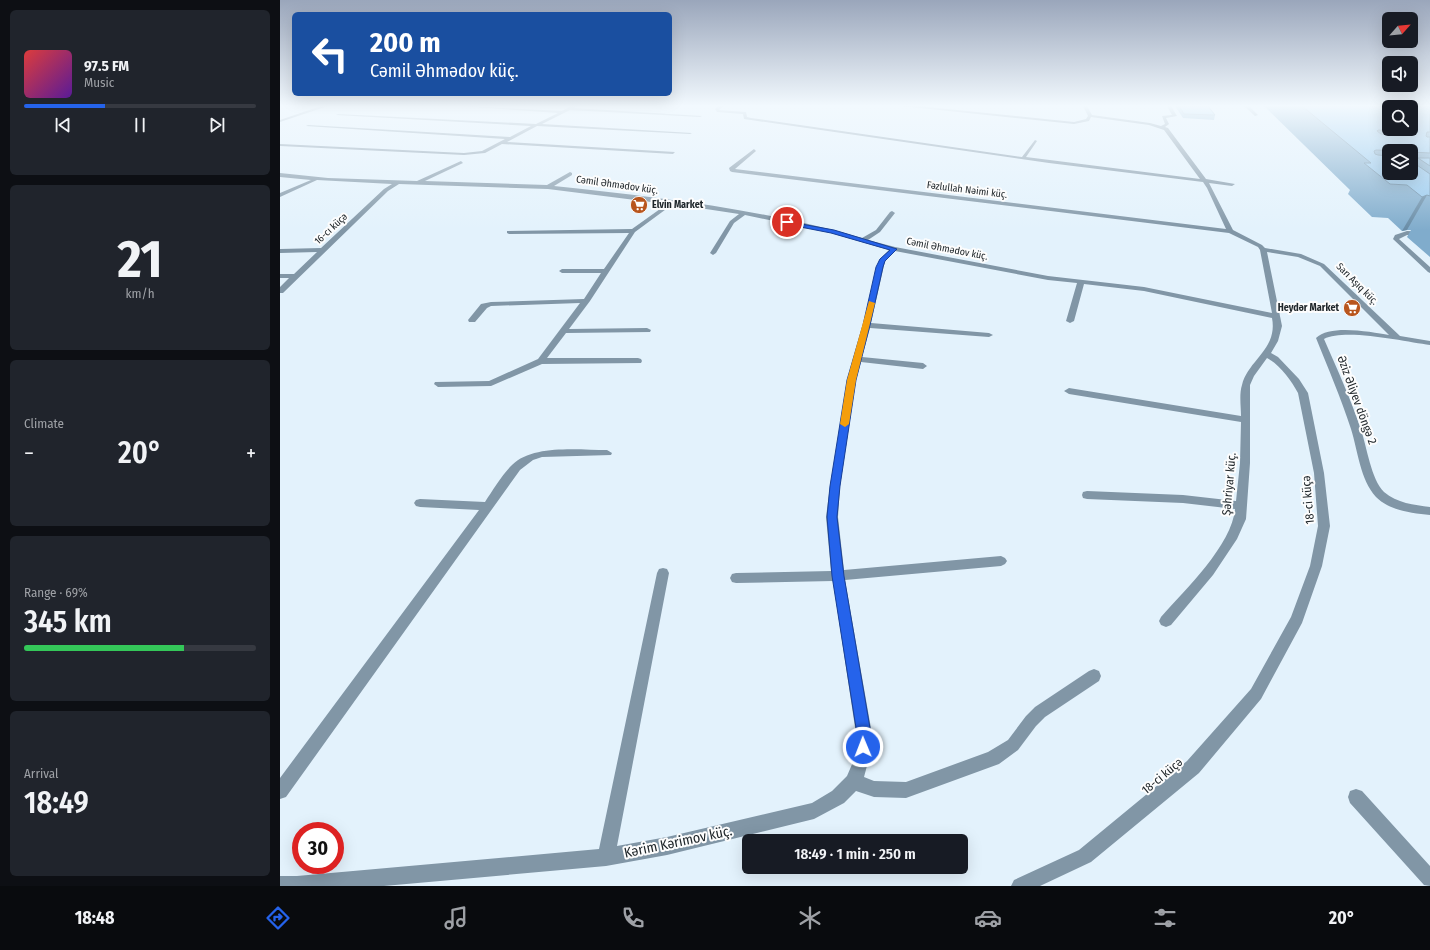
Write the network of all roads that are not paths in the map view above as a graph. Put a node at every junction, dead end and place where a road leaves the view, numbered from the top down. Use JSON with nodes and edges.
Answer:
{"nodes":[{"id":1,"x":328,"y":147,"type":"edge"},
{"id":2,"x":492,"y":147,"type":"edge"},
{"id":3,"x":576,"y":147,"type":"edge"},
{"id":4,"x":949,"y":147,"type":"edge"},
{"id":5,"x":1031,"y":147,"type":"edge"},
{"id":6,"x":1180,"y":147,"type":"edge"},
{"id":7,"x":754,"y":150,"type":"dead end"},
{"id":8,"x":673,"y":153,"type":"dead end"},
{"id":9,"x":1023,"y":158,"type":"junction"},
{"id":10,"x":461,"y":162,"type":"dead end"},
{"id":11,"x":570,"y":174,"type":"dead end"},
{"id":12,"x":280,"y":175,"type":"edge"},
{"id":13,"x":316,"y":179,"type":"junction"},
{"id":14,"x":1205,"y":182,"type":"junction"},
{"id":15,"x":397,"y":183,"type":"junction"},
{"id":16,"x":416,"y":183,"type":"junction"},
{"id":17,"x":1232,"y":184,"type":"dead end"},
{"id":18,"x":548,"y":187,"type":"junction"},
{"id":19,"x":280,"y":195,"type":"edge"},
{"id":20,"x":671,"y":203,"type":"junction"},
{"id":21,"x":892,"y":213,"type":"dead end"},
{"id":22,"x":743,"y":214,"type":"junction"},
{"id":23,"x":1230,"y":231,"type":"junction"},
{"id":24,"x":509,"y":232,"type":"dead end"},
{"id":25,"x":633,"y":232,"type":"junction"},
{"id":26,"x":1430,"y":234,"type":"edge"},
{"id":27,"x":863,"y":240,"type":"junction"},
{"id":28,"x":894,"y":249,"type":"junction"},
{"id":29,"x":323,"y":250,"type":"junction"},
{"id":30,"x":1263,"y":250,"type":"junction"},
{"id":31,"x":280,"y":251,"type":"edge"},
{"id":32,"x":712,"y":253,"type":"dead end"},
{"id":33,"x":1426,"y":265,"type":"edge"},
{"id":34,"x":562,"y":271,"type":"dead end"},
{"id":35,"x":606,"y":271,"type":"junction"},
{"id":36,"x":1430,"y":271,"type":"edge"},
{"id":37,"x":280,"y":276,"type":"edge"},
{"id":38,"x":296,"y":276,"type":"junction"},
{"id":39,"x":1081,"y":282,"type":"junction"},
{"id":40,"x":280,"y":291,"type":"edge"},
{"id":41,"x":586,"y":301,"type":"junction"},
{"id":42,"x":1276,"y":316,"type":"junction"},
{"id":43,"x":472,"y":320,"type":"dead end"},
{"id":44,"x":1070,"y":322,"type":"dead end"},
{"id":45,"x":866,"y":325,"type":"junction"},
{"id":46,"x":646,"y":330,"type":"dead end"},
{"id":47,"x":563,"y":331,"type":"junction"},
{"id":48,"x":989,"y":335,"type":"dead end"},
{"id":49,"x":1397,"y":338,"type":"junction"},
{"id":50,"x":1430,"y":343,"type":"edge"},
{"id":51,"x":1266,"y":354,"type":"junction"},
{"id":52,"x":857,"y":359,"type":"junction"},
{"id":53,"x":541,"y":361,"type":"junction"},
{"id":54,"x":638,"y":361,"type":"dead end"},
{"id":55,"x":923,"y":366,"type":"dead end"},
{"id":56,"x":438,"y":384,"type":"dead end"},
{"id":57,"x":1070,"y":391,"type":"dead end"},
{"id":58,"x":1245,"y":420,"type":"junction"},
{"id":59,"x":607,"y":453,"type":"dead end"},
{"id":60,"x":1087,"y":495,"type":"dead end"},
{"id":61,"x":420,"y":503,"type":"dead end"},
{"id":62,"x":488,"y":506,"type":"junction"},
{"id":63,"x":1242,"y":506,"type":"junction"},
{"id":64,"x":1430,"y":511,"type":"edge"},
{"id":65,"x":1001,"y":561,"type":"dead end"},
{"id":66,"x":663,"y":573,"type":"dead end"},
{"id":67,"x":838,"y":576,"type":"junction"},
{"id":68,"x":736,"y":578,"type":"dead end"},
{"id":69,"x":1166,"y":621,"type":"dead end"},
{"id":70,"x":1094,"y":676,"type":"dead end"},
{"id":71,"x":854,"y":782,"type":"junction"},
{"id":72,"x":280,"y":791,"type":"edge"},
{"id":73,"x":1356,"y":798,"type":"dead end"},
{"id":74,"x":606,"y":857,"type":"junction"},
{"id":75,"x":1430,"y":879,"type":"edge"},
{"id":76,"x":291,"y":885,"type":"edge"},
{"id":77,"x":1020,"y":886,"type":"edge"}],
"edges":[{"from":1,"to":2,"type":"street"},
{"from":3,"to":8,"type":"street"},
{"from":4,"to":9,"type":"street"},
{"from":5,"to":9,"type":"street"},
{"from":6,"to":14,"type":"street"},
{"from":7,"to":23,"type":"street","name":"Fəzlullah Nəimi küç."},
{"from":9,"to":14,"type":"street"},
{"from":10,"to":16,"type":"street"},
{"from":11,"to":18,"type":"street"},
{"from":12,"to":13,"type":"street","name":"Cəmil Əhmədov küç."},
{"from":13,"to":15,"type":"street","name":"Cəmil Əhmədov küç."},
{"from":13,"to":19,"type":"street"},
{"from":14,"to":17,"type":"street"},
{"from":14,"to":23,"type":"street"},
{"from":15,"to":16,"type":"street","name":"Cəmil Əhmədov küç."},
{"from":15,"to":29,"type":"street","name":"16-cı küçə"},
{"from":16,"to":18,"type":"street","name":"Cəmil Əhmədov küç."},
{"from":18,"to":20,"type":"street","name":"Cəmil Əhmədov küç."},
{"from":20,"to":22,"type":"street","name":"Cəmil Əhmədov küç."},
{"from":20,"to":25,"type":"street"},
{"from":21,"to":27,"type":"street"},
{"from":22,"to":27,"type":"street","name":"Cəmil Əhmədov küç."},
{"from":22,"to":32,"type":"street"},
{"from":23,"to":30,"type":"street"},
{"from":24,"to":25,"type":"street"},
{"from":25,"to":35,"type":"street"},
{"from":26,"to":33,"type":"street"},
{"from":27,"to":28,"type":"street","name":"Cəmil Əhmədov küç."},
{"from":28,"to":39,"type":"street","name":"Cəmil Əhmədov küç."},
{"from":28,"to":45,"type":"street","name":"Kərim Kərimov küç."},
{"from":29,"to":31,"type":"street"},
{"from":29,"to":38,"type":"street","name":"16-cı küçə"},
{"from":30,"to":42,"type":"street"},
{"from":30,"to":49,"type":"street","name":"Sarı Aşıq küç."},
{"from":33,"to":36,"type":"street"},
{"from":34,"to":35,"type":"street"},
{"from":35,"to":41,"type":"street"},
{"from":37,"to":38,"type":"street"},
{"from":38,"to":40,"type":"street","name":"16-cı küçə"},
{"from":39,"to":42,"type":"street","name":"Cəmil Əhmədov küç."},
{"from":39,"to":44,"type":"street"},
{"from":41,"to":43,"type":"street"},
{"from":41,"to":47,"type":"street"},
{"from":42,"to":51,"type":"street"},
{"from":45,"to":48,"type":"street"},
{"from":45,"to":52,"type":"street","name":"Kərim Kərimov küç."},
{"from":46,"to":47,"type":"street"},
{"from":47,"to":53,"type":"street"},
{"from":49,"to":50,"type":"street"},
{"from":49,"to":64,"type":"street","name":"Əziz Əliyev döngə 2"},
{"from":51,"to":58,"type":"street","name":"Şəhriyar küç."},
{"from":51,"to":77,"type":"street","name":"18-ci küçə"},
{"from":52,"to":55,"type":"street"},
{"from":52,"to":67,"type":"street","name":"Kərim Kərimov küç."},
{"from":53,"to":54,"type":"street"},
{"from":53,"to":56,"type":"street"},
{"from":57,"to":58,"type":"street"},
{"from":58,"to":63,"type":"street","name":"Şəhriyar küç."},
{"from":59,"to":62,"type":"street"},
{"from":60,"to":63,"type":"street"},
{"from":61,"to":62,"type":"street"},
{"from":62,"to":72,"type":"street"},
{"from":63,"to":69,"type":"street","name":"Şəhriyar küç."},
{"from":65,"to":67,"type":"street"},
{"from":66,"to":74,"type":"street"},
{"from":67,"to":68,"type":"street"},
{"from":67,"to":71,"type":"street","name":"Kərim Kərimov küç."},
{"from":70,"to":71,"type":"street"},
{"from":71,"to":74,"type":"street","name":"Kərim Kərimov küç."},
{"from":73,"to":75,"type":"street"},
{"from":74,"to":76,"type":"street","name":"Kərim Kərimov küç."}]}
